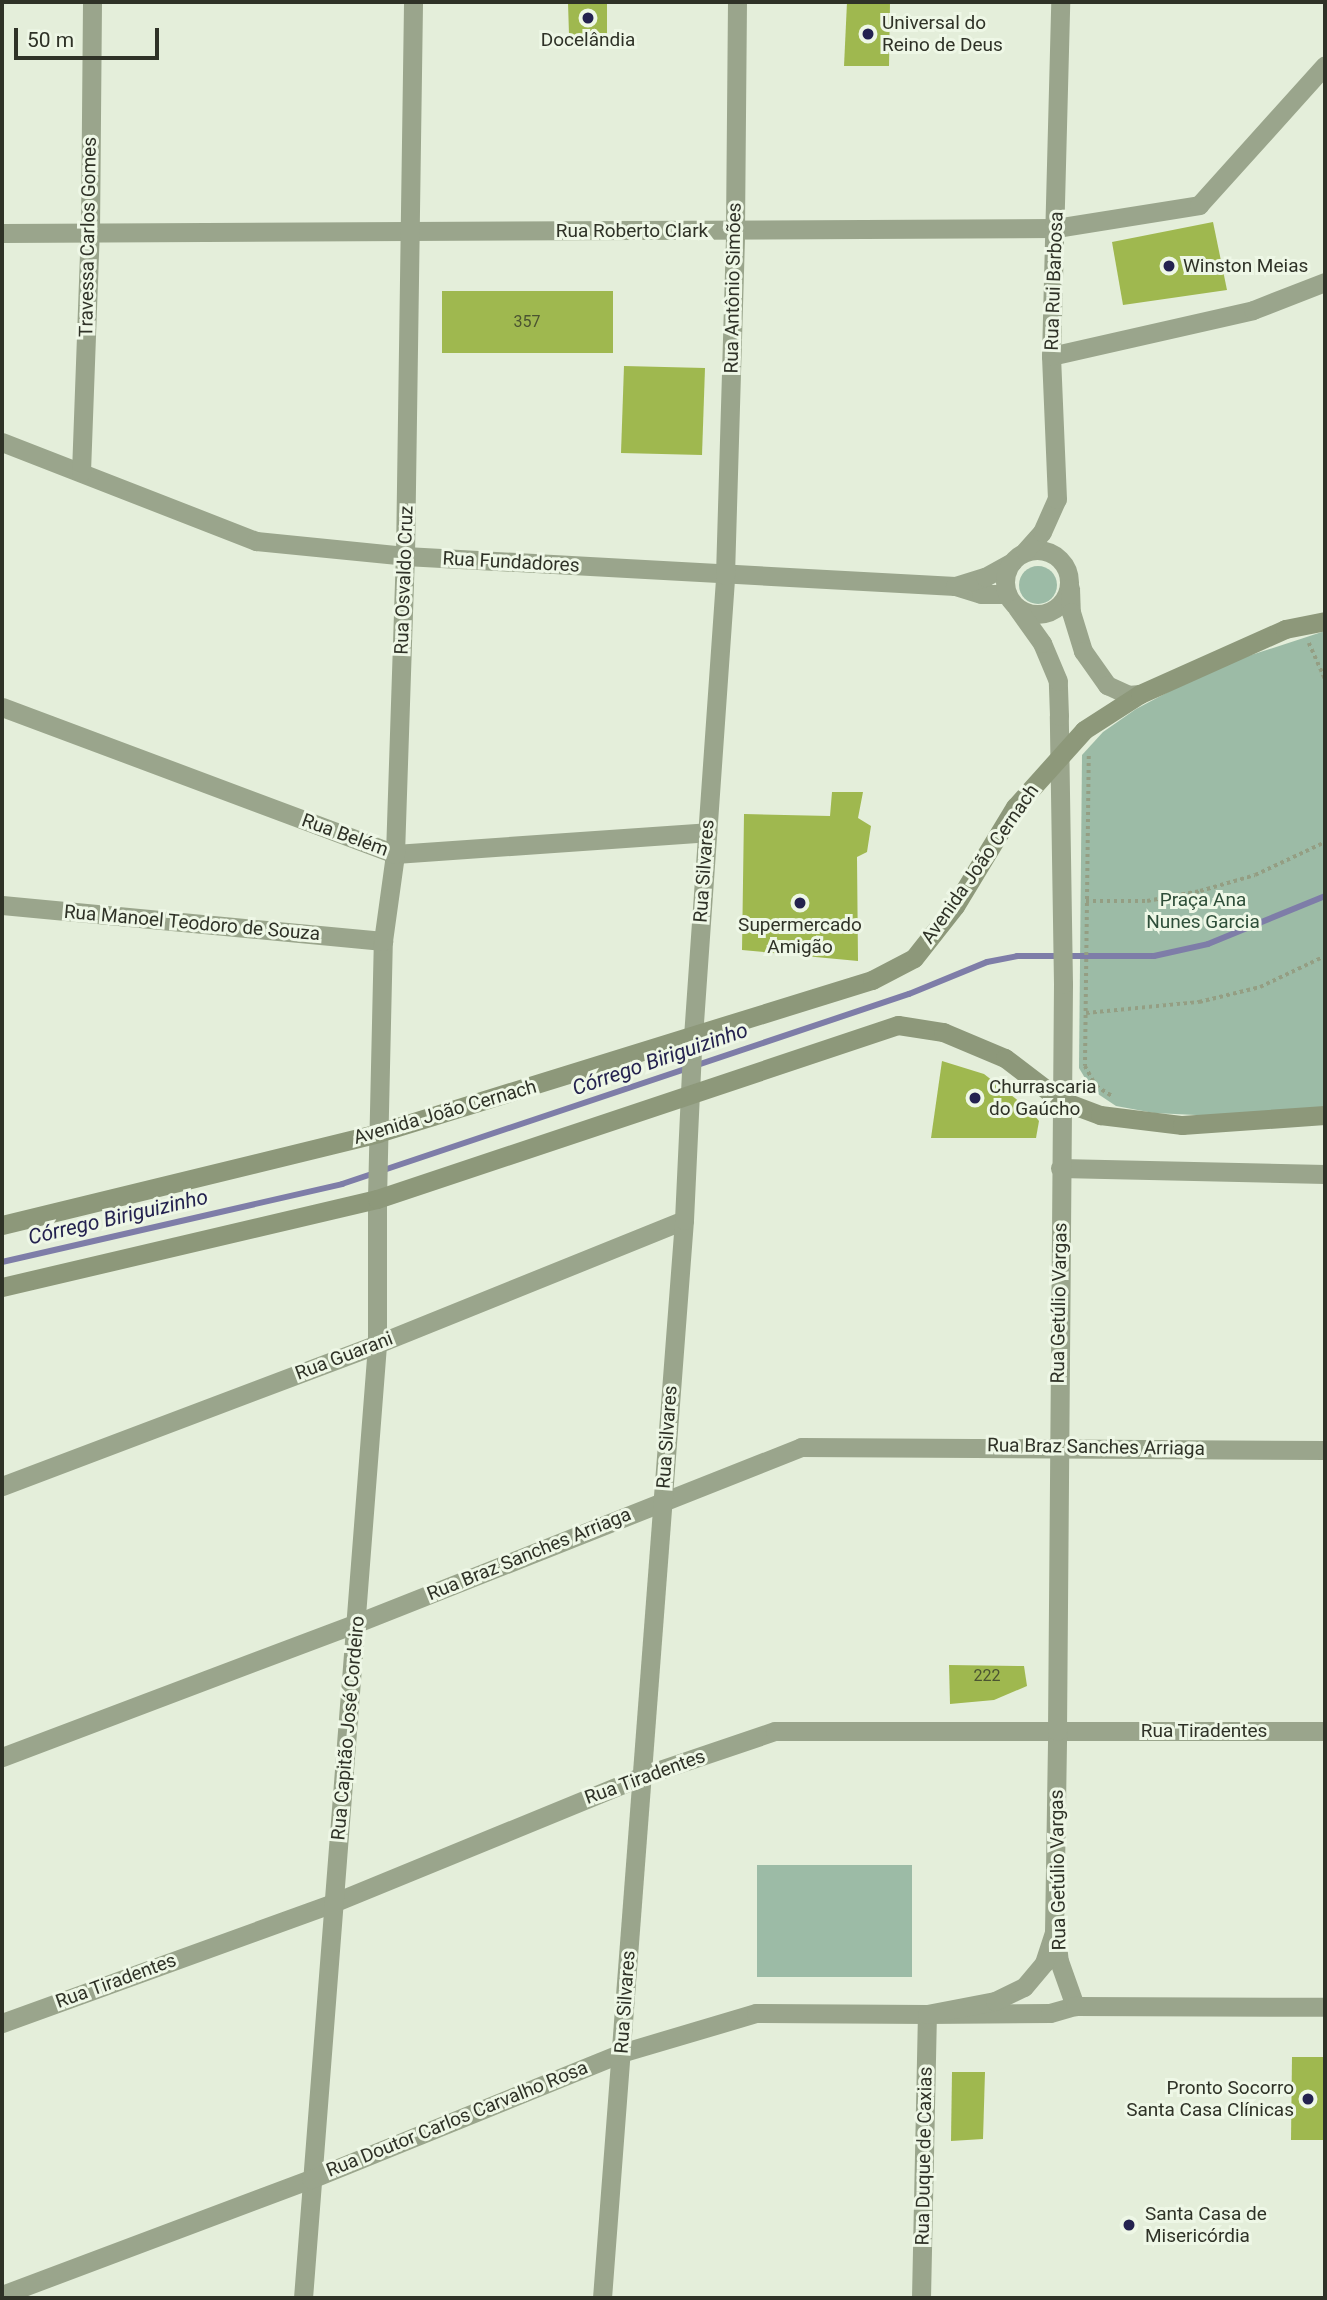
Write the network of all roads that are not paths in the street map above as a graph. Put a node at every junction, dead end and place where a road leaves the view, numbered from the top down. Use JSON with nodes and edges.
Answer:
{"nodes":[{"id":1,"x":92,"y":2,"type":"edge"},
{"id":2,"x":413,"y":2,"type":"edge"},
{"id":3,"x":737,"y":2,"type":"edge"},
{"id":4,"x":1060,"y":2,"type":"edge"},
{"id":5,"x":1325,"y":65,"type":"edge"},
{"id":6,"x":1056,"y":228,"type":"junction"},
{"id":7,"x":735,"y":230,"type":"junction"},
{"id":8,"x":90,"y":232,"type":"junction"},
{"id":9,"x":409,"y":232,"type":"junction"},
{"id":10,"x":2,"y":233,"type":"edge"},
{"id":11,"x":1325,"y":282,"type":"edge"},
{"id":12,"x":1051,"y":356,"type":"junction"},
{"id":13,"x":2,"y":442,"type":"edge"},
{"id":14,"x":81,"y":472,"type":"junction"},
{"id":15,"x":405,"y":556,"type":"junction"},
{"id":16,"x":1019,"y":557,"type":"junction"},
{"id":17,"x":725,"y":575,"type":"junction"},
{"id":18,"x":955,"y":586,"type":"junction"},
{"id":19,"x":1070,"y":586,"type":"junction"},
{"id":20,"x":1012,"y":601,"type":"junction"},
{"id":21,"x":1325,"y":621,"type":"edge"},
{"id":22,"x":1140,"y":694,"type":"junction"},
{"id":23,"x":2,"y":707,"type":"edge"},
{"id":24,"x":1058,"y":758,"type":"junction"},
{"id":25,"x":707,"y":832,"type":"junction"},
{"id":26,"x":395,"y":854,"type":"junction"},
{"id":27,"x":2,"y":905,"type":"edge"},
{"id":28,"x":383,"y":941,"type":"junction"},
{"id":29,"x":693,"y":1044,"type":"junction"},
{"id":30,"x":690,"y":1086,"type":"junction"},
{"id":31,"x":1060,"y":1100,"type":"junction"},
{"id":32,"x":1325,"y":1115,"type":"edge"},
{"id":33,"x":378,"y":1133,"type":"junction"},
{"id":34,"x":377,"y":1156,"type":"joint"},
{"id":35,"x":1060,"y":1168,"type":"junction"},
{"id":36,"x":1325,"y":1174,"type":"edge"},
{"id":37,"x":377,"y":1192,"type":"junction"},
{"id":38,"x":684,"y":1220,"type":"junction"},
{"id":39,"x":2,"y":1225,"type":"edge"},
{"id":40,"x":2,"y":1287,"type":"edge"},
{"id":41,"x":377,"y":1343,"type":"junction"},
{"id":42,"x":1058,"y":1446,"type":"junction"},
{"id":43,"x":1325,"y":1450,"type":"edge"},
{"id":44,"x":2,"y":1486,"type":"edge"},
{"id":45,"x":662,"y":1500,"type":"junction"},
{"id":46,"x":357,"y":1623,"type":"junction"},
{"id":47,"x":1057,"y":1731,"type":"junction"},
{"id":48,"x":1325,"y":1731,"type":"edge"},
{"id":49,"x":2,"y":1757,"type":"edge"},
{"id":50,"x":642,"y":1776,"type":"junction"},
{"id":51,"x":333,"y":1903,"type":"junction"},
{"id":52,"x":1054,"y":1917,"type":"junction"},
{"id":53,"x":1075,"y":2006,"type":"junction"},
{"id":54,"x":1325,"y":2007,"type":"edge"},
{"id":55,"x":927,"y":2014,"type":"junction"},
{"id":56,"x":2,"y":2023,"type":"edge"},
{"id":57,"x":621,"y":2053,"type":"junction"},
{"id":58,"x":311,"y":2179,"type":"junction"},
{"id":59,"x":2,"y":2295,"type":"edge"},
{"id":60,"x":303,"y":2298,"type":"edge"},
{"id":61,"x":602,"y":2298,"type":"edge"},
{"id":62,"x":921,"y":2298,"type":"edge"}],
"edges":[{"from":1,"to":8,"type":"street","name":"Travessa Carlos Gomes"},
{"from":2,"to":9,"type":"street","name":"Rua Osvaldo Cruz"},
{"from":3,"to":7,"type":"street","name":"Rua Antônio Simões"},
{"from":4,"to":6,"type":"street","name":"Rua Rui Barbosa"},
{"from":5,"to":6,"type":"street","name":"Rua Roberto Clark"},
{"from":6,"to":7,"type":"street","name":"Rua Roberto Clark"},
{"from":6,"to":12,"type":"street","name":"Rua Rui Barbosa"},
{"from":7,"to":9,"type":"street","name":"Rua Roberto Clark"},
{"from":7,"to":17,"type":"street","name":"Rua Antônio Simões"},
{"from":8,"to":9,"type":"street","name":"Rua Roberto Clark"},
{"from":8,"to":10,"type":"street","name":"Rua Roberto Clark"},
{"from":8,"to":14,"type":"street","name":"Travessa Carlos Gomes"},
{"from":9,"to":15,"type":"street","name":"Rua Osvaldo Cruz"},
{"from":11,"to":12,"type":"street"},
{"from":12,"to":16,"type":"street","name":"Rua Rui Barbosa"},
{"from":13,"to":14,"type":"street","name":"Rua Fundadores"},
{"from":14,"to":15,"type":"street","name":"Rua Fundadores"},
{"from":15,"to":17,"type":"street","name":"Rua Fundadores"},
{"from":15,"to":26,"type":"street","name":"Rua Osvaldo Cruz"},
{"from":16,"to":18,"type":"street","name":"Rua Fundadores"},
{"from":16,"to":19,"type":"street"},
{"from":16,"to":20,"type":"street"},
{"from":17,"to":18,"type":"street","name":"Rua Fundadores"},
{"from":17,"to":25,"type":"street","name":"Rua Silvares"},
{"from":18,"to":20,"type":"street","name":"Rua Fundadores"},
{"from":19,"to":20,"type":"street"},
{"from":19,"to":22,"type":"street"},
{"from":20,"to":24,"type":"street","name":"Rua Getúlio Vargas"},
{"from":21,"to":22,"type":"main road","name":"Avenida João Cernach"},
{"from":22,"to":24,"type":"main road","name":"Avenida João Cernach"},
{"from":23,"to":26,"type":"street","name":"Rua Belém"},
{"from":24,"to":29,"type":"main road","name":"Avenida João Cernach"},
{"from":24,"to":31,"type":"street","name":"Rua Getúlio Vargas"},
{"from":25,"to":26,"type":"street","name":"Rua Belém"},
{"from":25,"to":29,"type":"street","name":"Rua Silvares"},
{"from":26,"to":28,"type":"street","name":"Rua Osvaldo Cruz"},
{"from":27,"to":28,"type":"street","name":"Rua Manoel Teodoro de Souza"},
{"from":28,"to":33,"type":"street","name":"Rua Osvaldo Cruz"},
{"from":29,"to":30,"type":"street","name":"Rua Silvares"},
{"from":29,"to":33,"type":"main road","name":"Avenida João Cernach"},
{"from":30,"to":31,"type":"main road"},
{"from":30,"to":37,"type":"main road"},
{"from":30,"to":38,"type":"street","name":"Rua Silvares"},
{"from":31,"to":32,"type":"main road"},
{"from":31,"to":35,"type":"street","name":"Rua Getúlio Vargas"},
{"from":33,"to":34,"type":"street","name":"Rua Osvaldo Cruz"},
{"from":33,"to":39,"type":"main road","name":"Avenida João Cernach"},
{"from":34,"to":37,"type":"street","name":"Rua Capitão José Cordeiro"},
{"from":35,"to":36,"type":"street"},
{"from":35,"to":42,"type":"street","name":"Rua Getúlio Vargas"},
{"from":37,"to":40,"type":"main road"},
{"from":37,"to":41,"type":"street","name":"Rua Capitão José Cordeiro"},
{"from":38,"to":41,"type":"street","name":"Rua Guarani"},
{"from":38,"to":45,"type":"street","name":"Rua Silvares"},
{"from":41,"to":44,"type":"street","name":"Rua Guarani"},
{"from":41,"to":46,"type":"street","name":"Rua Capitão José Cordeiro"},
{"from":42,"to":43,"type":"street","name":"Rua Braz Sanches Arriaga"},
{"from":42,"to":45,"type":"street","name":"Rua Braz Sanches Arriaga"},
{"from":42,"to":47,"type":"street","name":"Rua Getúlio Vargas"},
{"from":45,"to":46,"type":"street","name":"Rua Braz Sanches Arriaga"},
{"from":45,"to":50,"type":"street","name":"Rua Silvares"},
{"from":46,"to":49,"type":"street","name":"Rua Braz Sanches Arriaga"},
{"from":46,"to":51,"type":"street","name":"Rua Capitão José Cordeiro"},
{"from":47,"to":48,"type":"street","name":"Rua Tiradentes"},
{"from":47,"to":50,"type":"street","name":"Rua Tiradentes"},
{"from":47,"to":52,"type":"street","name":"Rua Getúlio Vargas"},
{"from":50,"to":51,"type":"street","name":"Rua Tiradentes"},
{"from":50,"to":57,"type":"street","name":"Rua Silvares"},
{"from":51,"to":56,"type":"street","name":"Rua Tiradentes"},
{"from":51,"to":58,"type":"street","name":"Rua Capitão José Cordeiro"},
{"from":52,"to":53,"type":"street","name":"Rua Getúlio Vargas"},
{"from":52,"to":55,"type":"street"},
{"from":53,"to":54,"type":"street"},
{"from":53,"to":55,"type":"street"},
{"from":55,"to":57,"type":"street","name":"Rua Doutor Carlos Carvalho Rosa"},
{"from":55,"to":62,"type":"street","name":"Rua Duque de Caxias"},
{"from":57,"to":58,"type":"street","name":"Rua Doutor Carlos Carvalho Rosa"},
{"from":57,"to":61,"type":"street","name":"Rua Silvares"},
{"from":58,"to":59,"type":"street","name":"Rua Doutor Carlos Carvalho Rosa"},
{"from":58,"to":60,"type":"street","name":"Rua Capitão José Cordeiro"}]}
